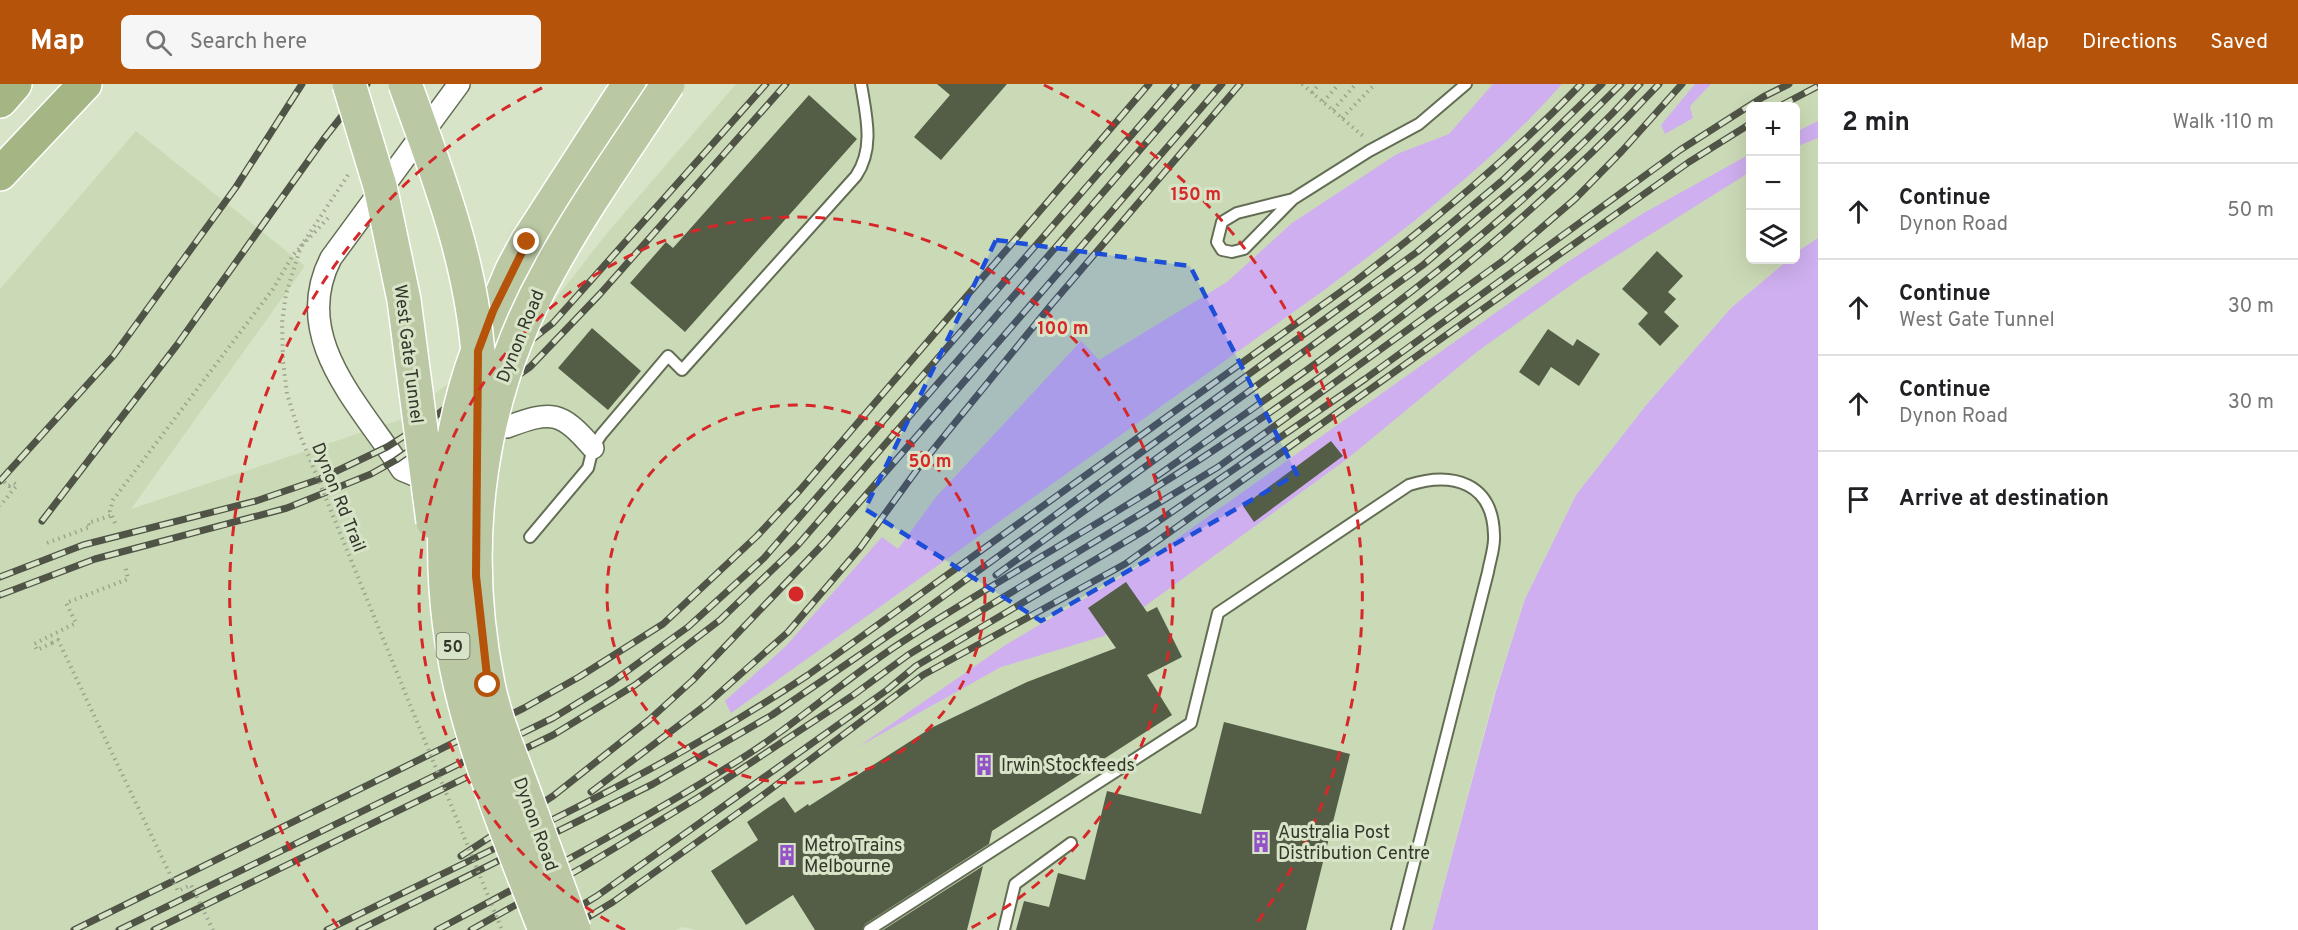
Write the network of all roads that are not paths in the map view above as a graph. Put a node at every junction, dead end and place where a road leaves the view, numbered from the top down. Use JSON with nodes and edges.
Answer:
{"nodes":[{"id":1,"x":15,"y":84,"type":"edge"},
{"id":2,"x":85,"y":84,"type":"edge"},
{"id":3,"x":349,"y":84,"type":"edge"},
{"id":4,"x":405,"y":84,"type":"edge"},
{"id":5,"x":459,"y":84,"type":"edge"},
{"id":6,"x":629,"y":84,"type":"edge"},
{"id":7,"x":668,"y":84,"type":"edge"},
{"id":8,"x":861,"y":84,"type":"edge"},
{"id":9,"x":1466,"y":84,"type":"edge"},
{"id":10,"x":0,"y":101,"type":"edge"},
{"id":11,"x":0,"y":174,"type":"edge"},
{"id":12,"x":1293,"y":199,"type":"junction"},
{"id":13,"x":478,"y":351,"type":"junction"},
{"id":14,"x":507,"y":427,"type":"dead end"},
{"id":15,"x":593,"y":448,"type":"junction"},
{"id":16,"x":419,"y":477,"type":"dead end"},
{"id":17,"x":478,"y":479,"type":"junction"},
{"id":18,"x":530,"y":537,"type":"dead end"},
{"id":19,"x":450,"y":627,"type":"junction"},
{"id":20,"x":1071,"y":843,"type":"dead end"},
{"id":21,"x":545,"y":930,"type":"edge"},
{"id":22,"x":574,"y":930,"type":"edge"},
{"id":23,"x":869,"y":930,"type":"edge"},
{"id":24,"x":1004,"y":930,"type":"edge"},
{"id":25,"x":1396,"y":930,"type":"edge"}],
"edges":[{"from":1,"to":10,"type":"highway"},
{"from":2,"to":11,"type":"highway"},
{"from":3,"to":19,"type":"main road","name":"West Gate Tunnel","bridge":true},
{"from":4,"to":13,"type":"main road","bridge":true},
{"from":5,"to":16,"type":"street"},
{"from":6,"to":13,"type":"main road","name":"Dynon Road","number":"50"},
{"from":7,"to":17,"type":"main road","name":"Dynon Road","number":"50","bridge":true},
{"from":8,"to":15,"type":"lane"},
{"from":9,"to":12,"type":"lane"},
{"from":12,"to":12,"type":"lane"},
{"from":13,"to":17,"type":"main road","bridge":true},
{"from":13,"to":19,"type":"main road","name":"Dynon Road","number":"50","bridge":true},
{"from":14,"to":15,"type":"street"},
{"from":15,"to":18,"type":"lane"},
{"from":17,"to":22,"type":"main road","name":"Dynon Road","number":"50","bridge":true},
{"from":19,"to":21,"type":"main road","name":"Dynon Road","number":"50","bridge":true},
{"from":20,"to":24,"type":"lane"},
{"from":23,"to":25,"type":"lane"}]}
